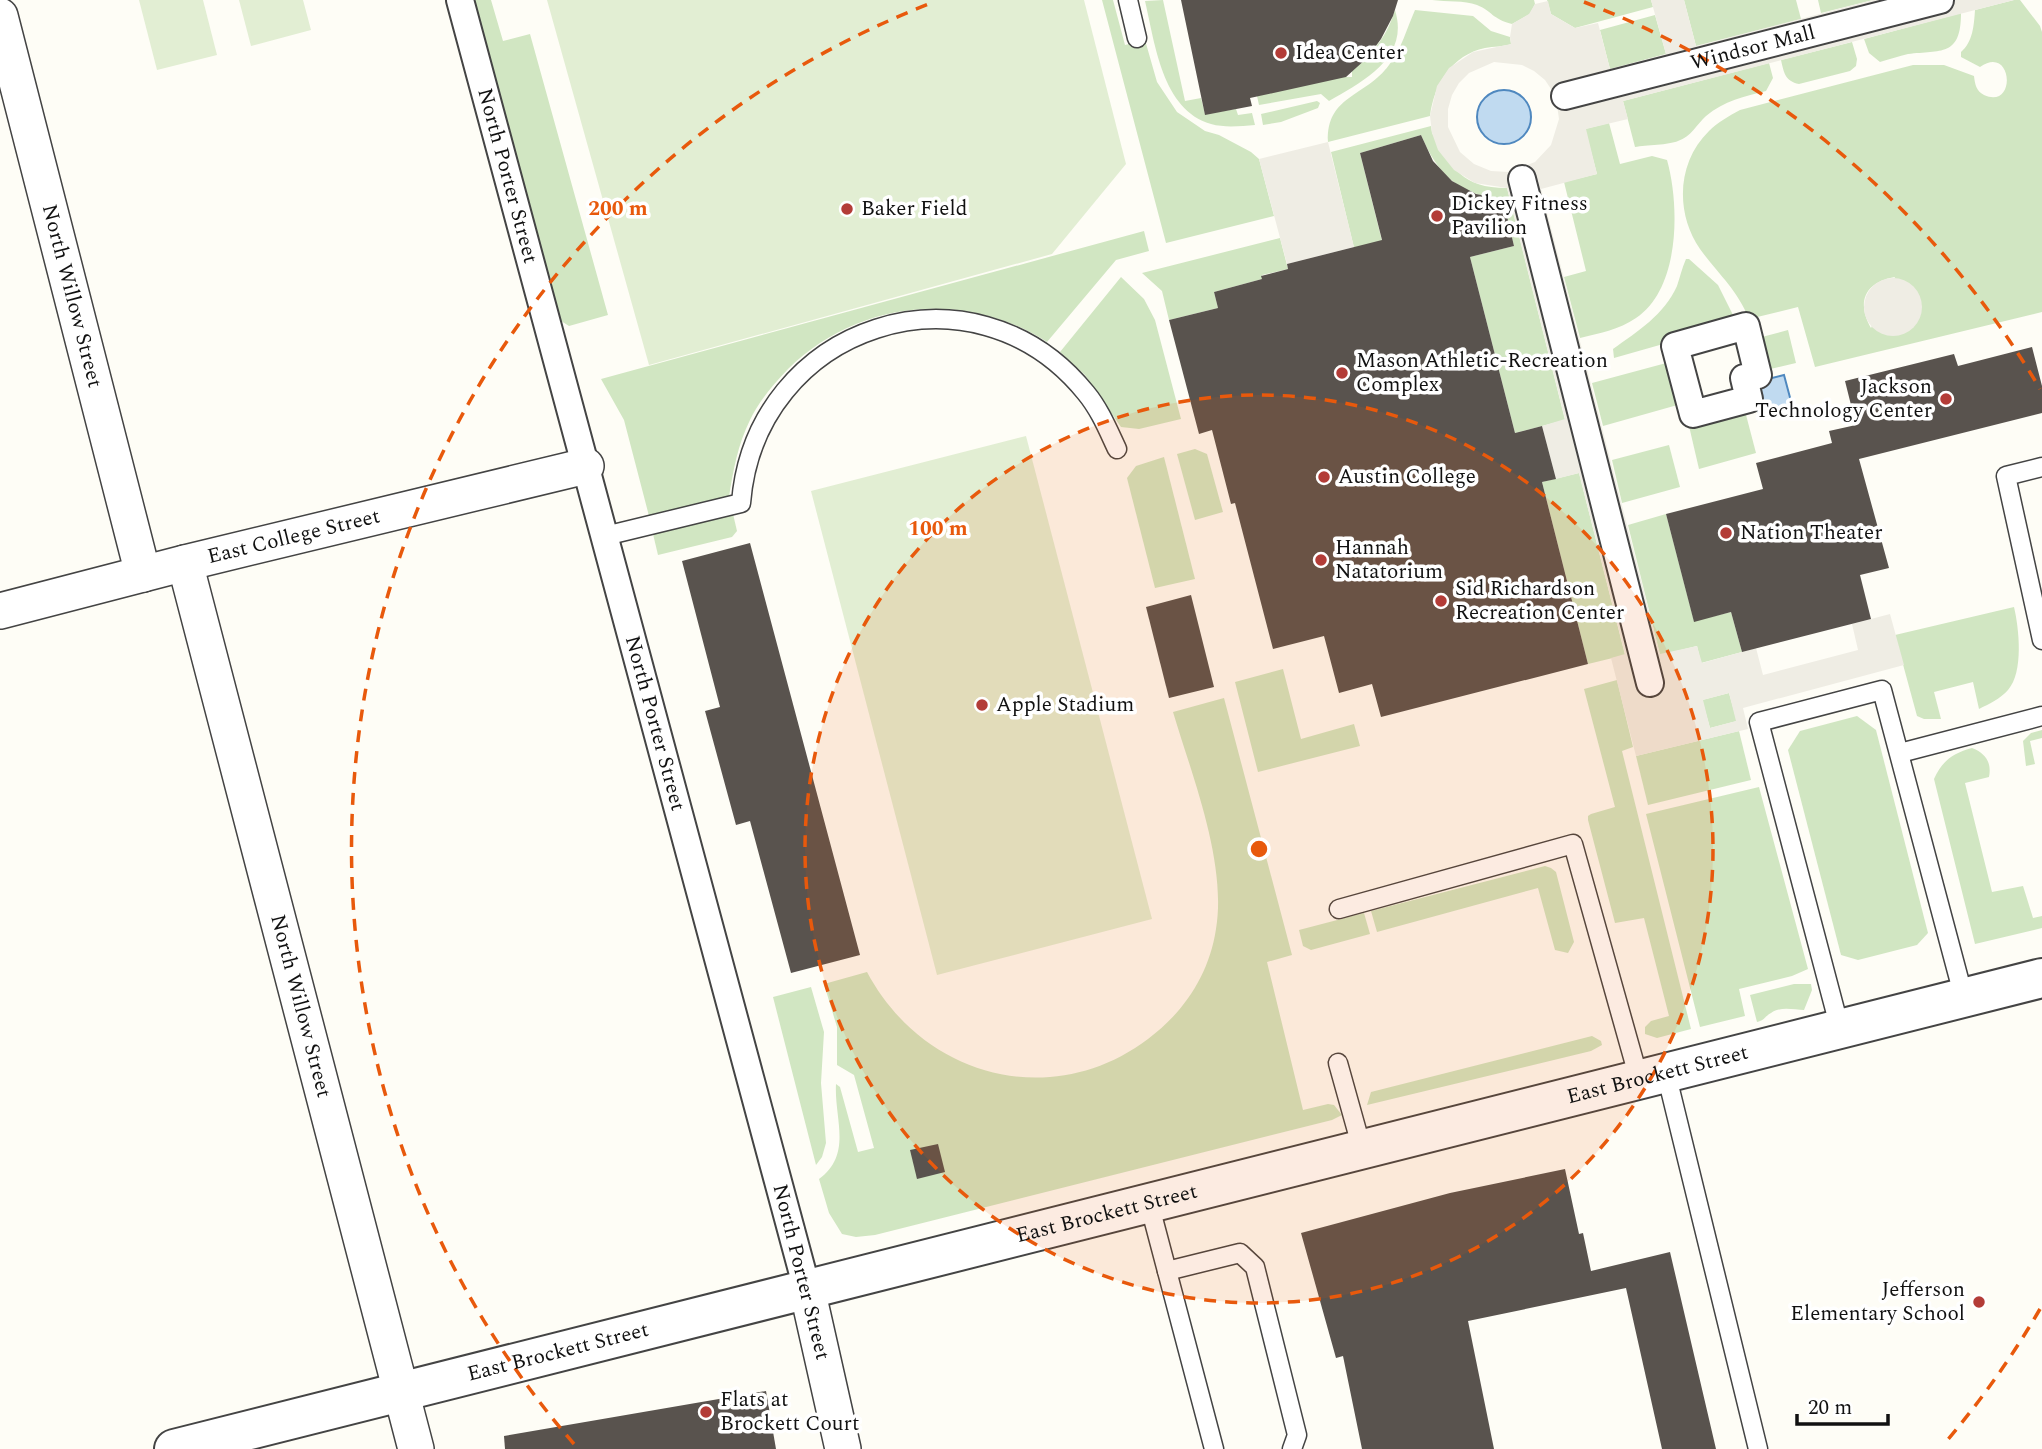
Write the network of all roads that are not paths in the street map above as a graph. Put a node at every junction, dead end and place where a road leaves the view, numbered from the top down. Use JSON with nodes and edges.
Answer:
{"nodes":[{"id":1,"x":460,"y":0,"type":"edge"},
{"id":2,"x":1128,"y":0,"type":"edge"},
{"id":3,"x":1940,"y":0,"type":"edge"},
{"id":4,"x":0,"y":16,"type":"edge"},
{"id":5,"x":1137,"y":38,"type":"dead end"},
{"id":6,"x":1565,"y":96,"type":"dead end"},
{"id":7,"x":1522,"y":179,"type":"dead end"},
{"id":8,"x":1117,"y":449,"type":"dead end"},
{"id":9,"x":586,"y":466,"type":"junction"},
{"id":10,"x":2042,"y":467,"type":"edge"},
{"id":11,"x":605,"y":536,"type":"junction"},
{"id":12,"x":185,"y":563,"type":"junction"},
{"id":13,"x":143,"y":574,"type":"junction"},
{"id":14,"x":0,"y":611,"type":"edge"},
{"id":15,"x":2042,"y":639,"type":"edge"},
{"id":16,"x":1650,"y":683,"type":"dead end"},
{"id":17,"x":2042,"y":716,"type":"edge"},
{"id":18,"x":1900,"y":753,"type":"junction"},
{"id":19,"x":1339,"y":909,"type":"dead end"},
{"id":20,"x":2042,"y":978,"type":"edge"},
{"id":21,"x":1964,"y":998,"type":"junction"},
{"id":22,"x":1840,"y":1029,"type":"junction"},
{"id":23,"x":1338,"y":1063,"type":"dead end"},
{"id":24,"x":1653,"y":1076,"type":"junction"},
{"id":25,"x":1363,"y":1149,"type":"junction"},
{"id":26,"x":1149,"y":1203,"type":"junction"},
{"id":27,"x":1167,"y":1271,"type":"junction"},
{"id":28,"x":807,"y":1289,"type":"junction"},
{"id":29,"x":401,"y":1391,"type":"junction"},
{"id":30,"x":174,"y":1449,"type":"edge"},
{"id":31,"x":416,"y":1449,"type":"edge"},
{"id":32,"x":843,"y":1449,"type":"edge"},
{"id":33,"x":1214,"y":1449,"type":"edge"},
{"id":34,"x":1292,"y":1449,"type":"edge"},
{"id":35,"x":1758,"y":1449,"type":"edge"}],
"edges":[{"from":1,"to":9,"type":"street","name":"North Porter Street"},
{"from":2,"to":5,"type":"lane"},
{"from":3,"to":6,"type":"street","name":"Windsor Mall"},
{"from":4,"to":13,"type":"street","name":"North Willow Street"},
{"from":7,"to":16,"type":"street"},
{"from":8,"to":11,"type":"lane"},
{"from":9,"to":11,"type":"street","name":"North Porter Street"},
{"from":9,"to":12,"type":"street","name":"East College Street"},
{"from":10,"to":15,"type":"lane"},
{"from":11,"to":28,"type":"street","name":"North Porter Street"},
{"from":12,"to":13,"type":"street","name":"East College Street"},
{"from":12,"to":29,"type":"street","name":"North Willow Street"},
{"from":13,"to":14,"type":"street","name":"East College Street"},
{"from":17,"to":18,"type":"lane"},
{"from":18,"to":21,"type":"lane"},
{"from":18,"to":22,"type":"lane"},
{"from":19,"to":24,"type":"lane"},
{"from":20,"to":21,"type":"street","name":"East Brockett Street"},
{"from":21,"to":22,"type":"street","name":"East Brockett Street"},
{"from":22,"to":24,"type":"street","name":"East Brockett Street"},
{"from":23,"to":25,"type":"lane"},
{"from":24,"to":25,"type":"street","name":"East Brockett Street"},
{"from":24,"to":35,"type":"lane"},
{"from":25,"to":26,"type":"street","name":"East Brockett Street"},
{"from":26,"to":27,"type":"lane"},
{"from":26,"to":28,"type":"street","name":"East Brockett Street"},
{"from":27,"to":33,"type":"lane"},
{"from":27,"to":34,"type":"lane"},
{"from":28,"to":29,"type":"street","name":"East Brockett Street"},
{"from":28,"to":32,"type":"street","name":"North Porter Street"},
{"from":29,"to":30,"type":"street","name":"East Brockett Street"},
{"from":29,"to":31,"type":"street","name":"North Willow Street"}]}
